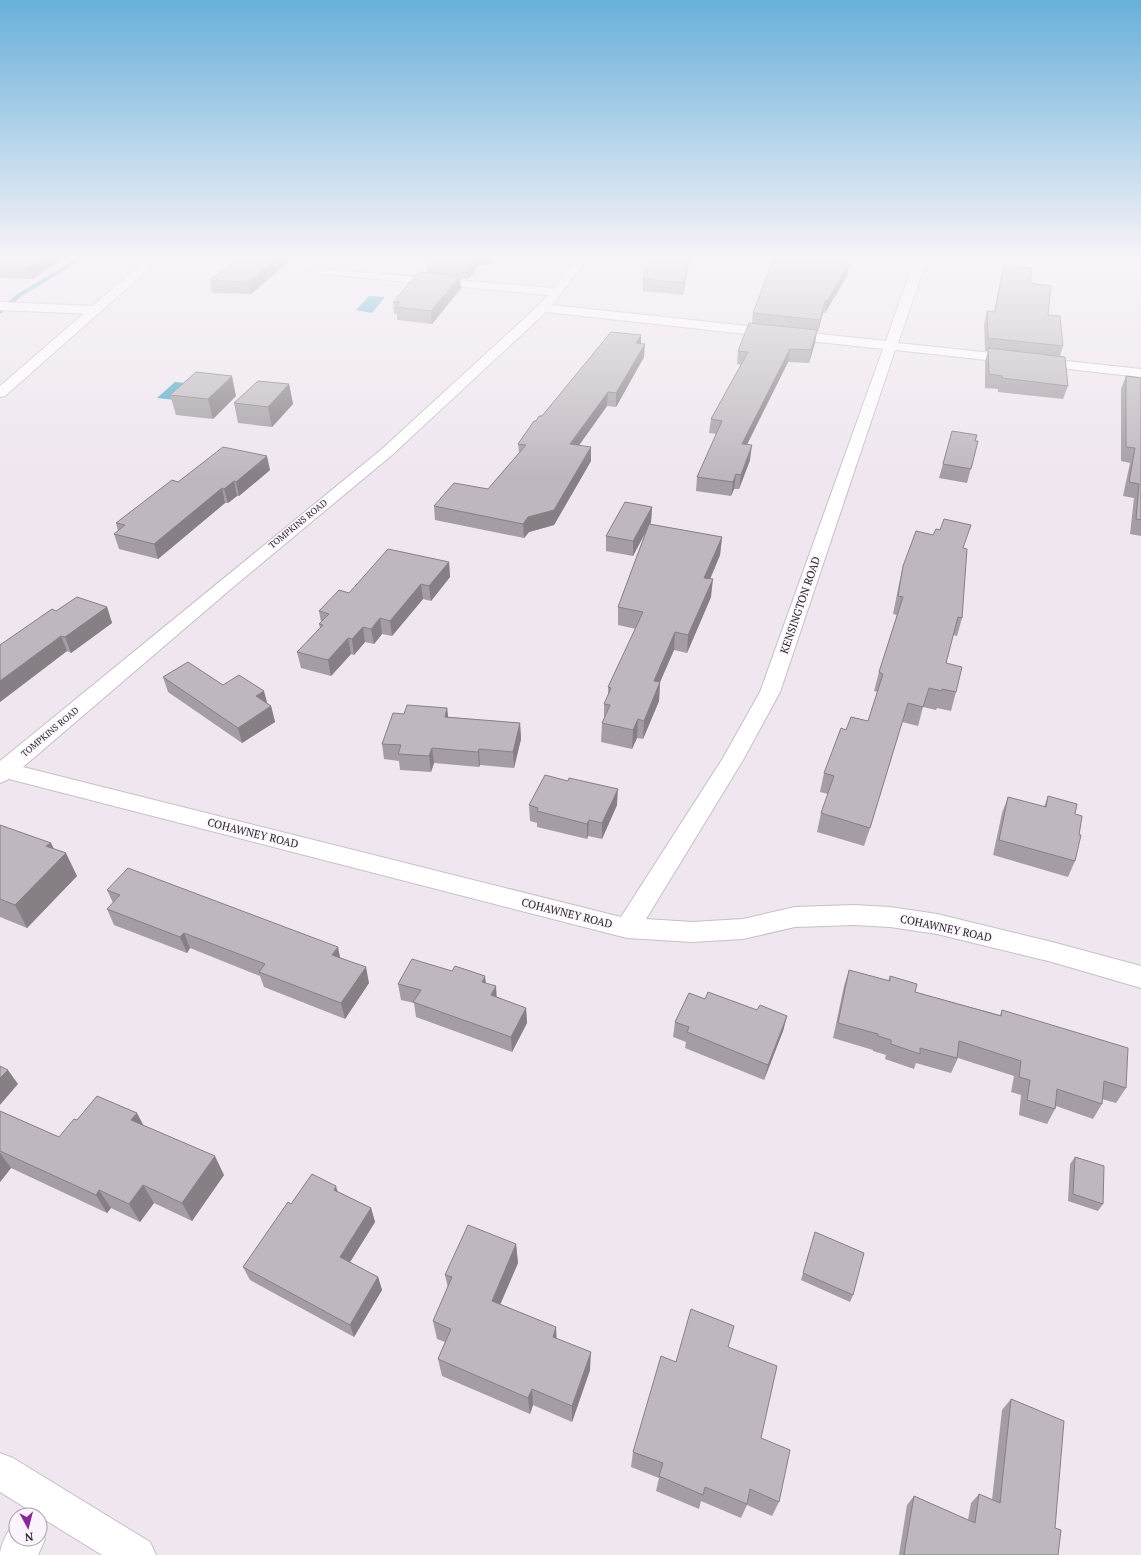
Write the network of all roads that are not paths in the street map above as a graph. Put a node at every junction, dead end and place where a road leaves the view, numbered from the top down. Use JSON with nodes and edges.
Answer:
{"nodes":[{"id":1,"x":71,"y":331,"type":"edge"},
{"id":2,"x":519,"y":331,"type":"edge"},
{"id":3,"x":756,"y":331,"type":"edge"},
{"id":4,"x":897,"y":331,"type":"edge"},
{"id":5,"x":892,"y":345,"type":"junction"},
{"id":6,"x":1141,"y":372,"type":"edge"},
{"id":7,"x":0,"y":393,"type":"edge"},
{"id":8,"x":2,"y":771,"type":"edge"},
{"id":9,"x":627,"y":928,"type":"junction"},
{"id":10,"x":1141,"y":977,"type":"edge"},
{"id":11,"x":0,"y":1471,"type":"edge"},
{"id":12,"x":43,"y":1507,"type":"edge"},
{"id":13,"x":48,"y":1510,"type":"edge"},
{"id":14,"x":137,"y":1555,"type":"edge"}],
"edges":[{"from":1,"to":7,"type":"street"},
{"from":2,"to":8,"type":"street","name":"TOMPKINS ROAD"},
{"from":3,"to":5,"type":"street"},
{"from":4,"to":5,"type":"street","name":"KENSINGTON ROAD"},
{"from":5,"to":6,"type":"street"},
{"from":5,"to":9,"type":"street","name":"KENSINGTON ROAD"},
{"from":8,"to":9,"type":"street","name":"COHAWNEY ROAD"},
{"from":9,"to":10,"type":"street","name":"COHAWNEY ROAD"},
{"from":11,"to":12,"type":"street"},
{"from":13,"to":14,"type":"street"}]}
